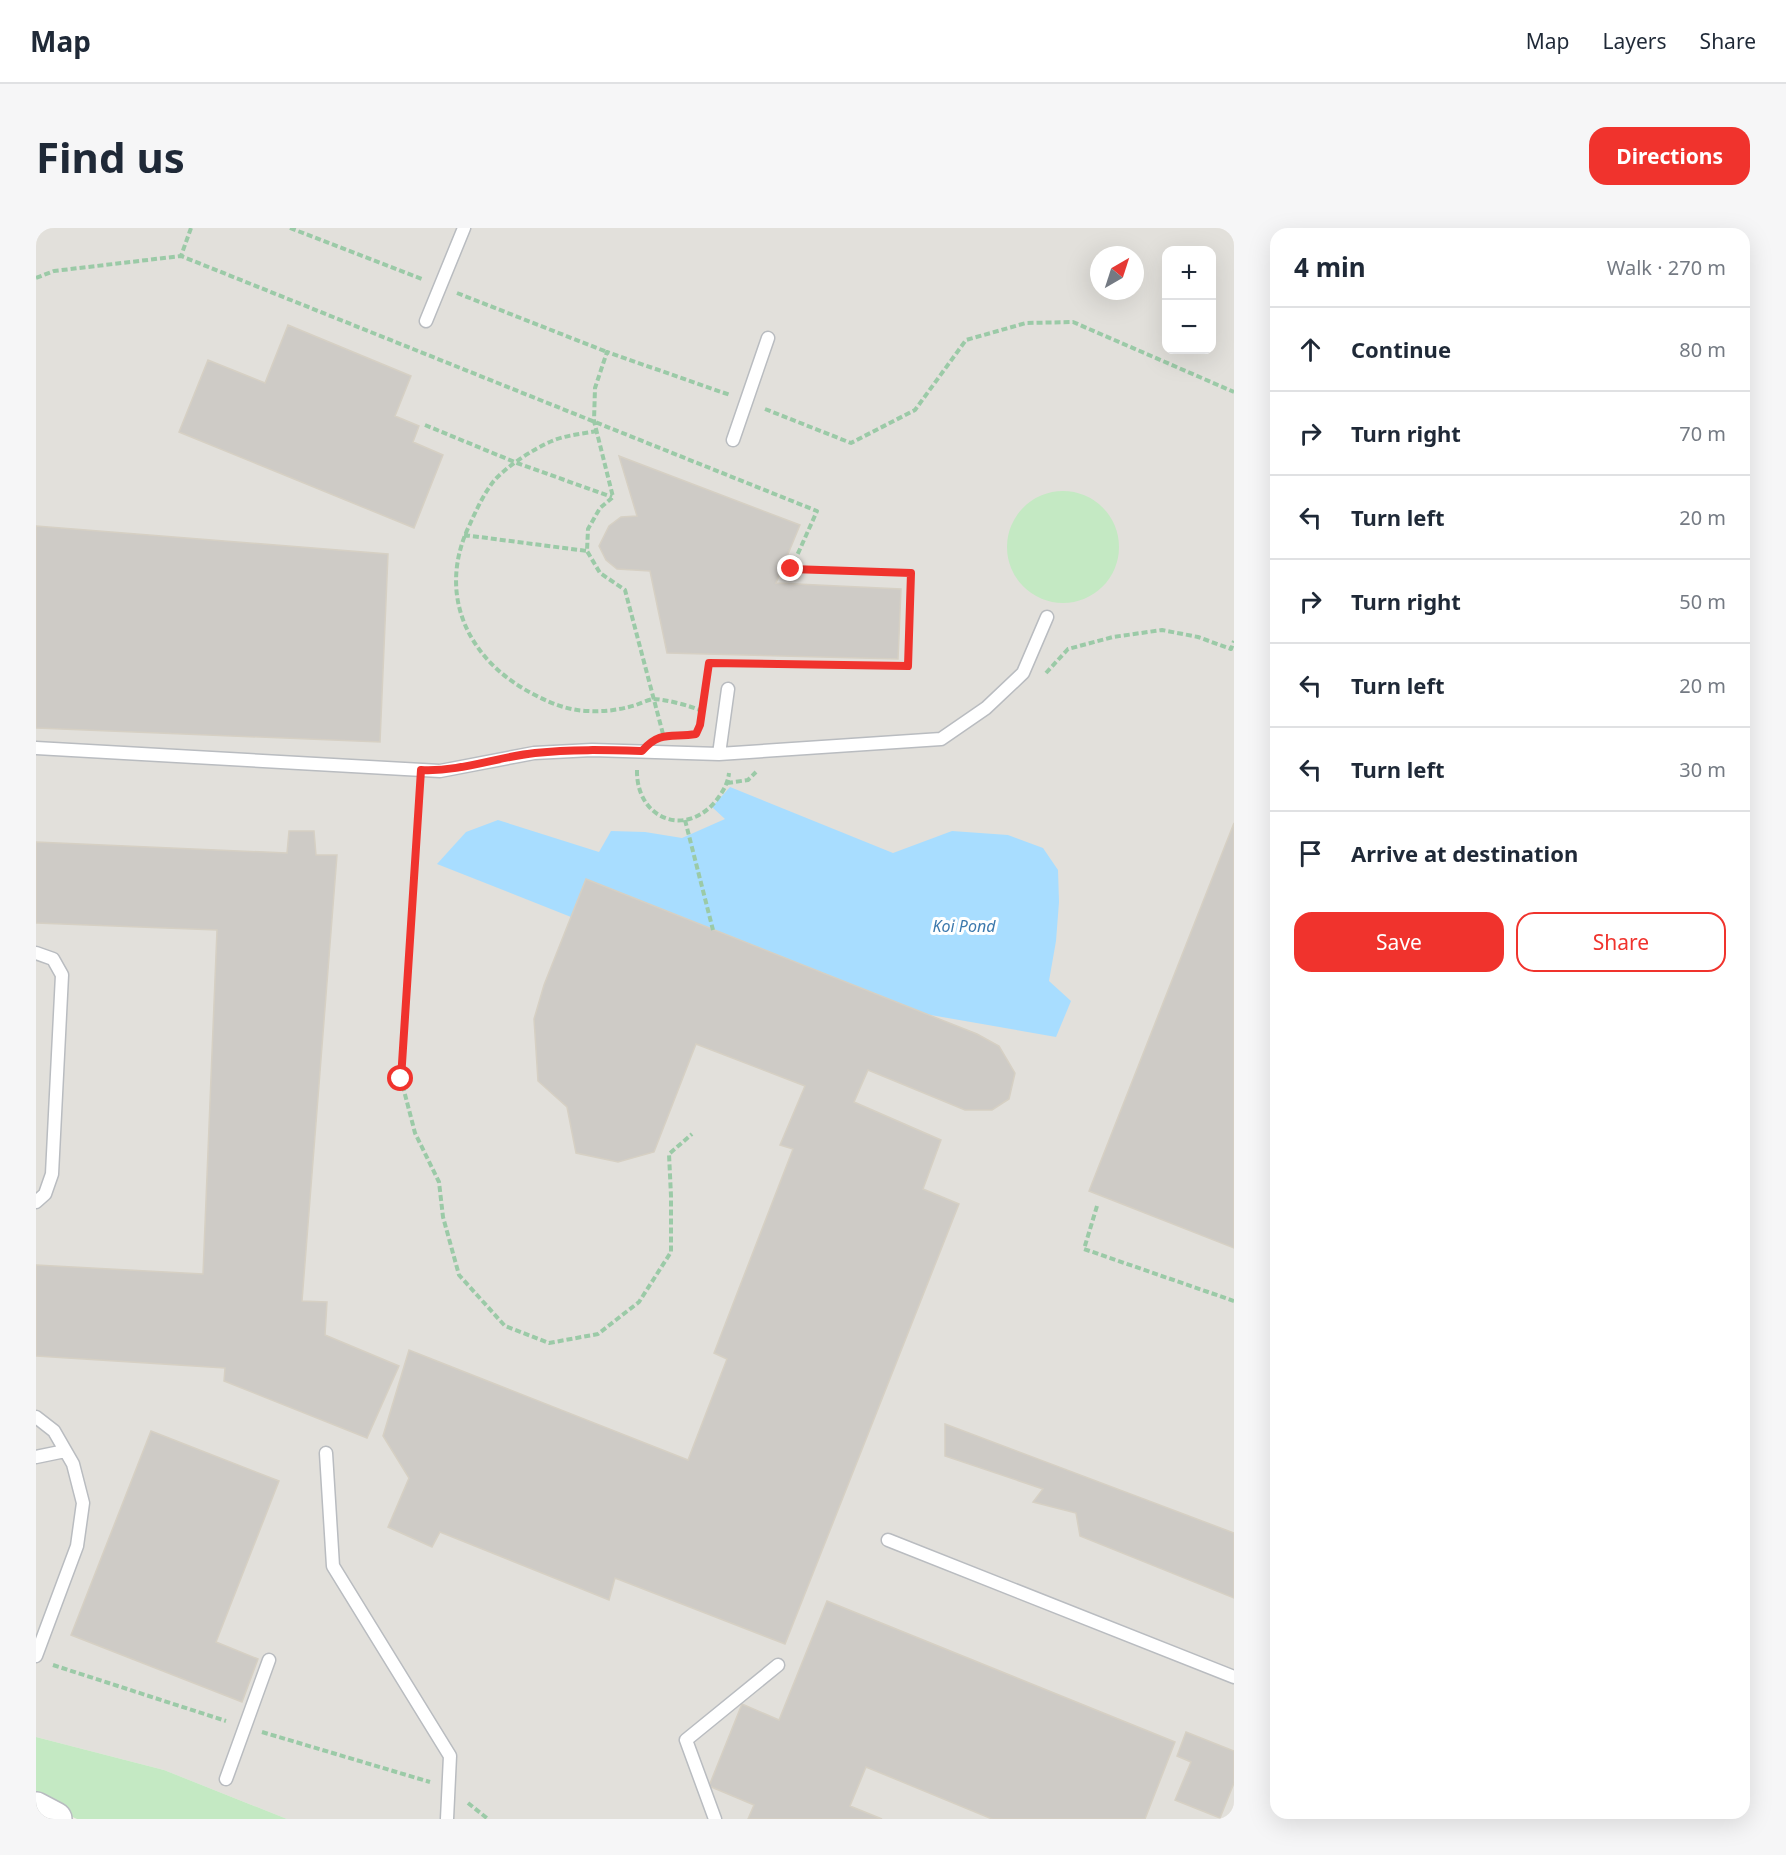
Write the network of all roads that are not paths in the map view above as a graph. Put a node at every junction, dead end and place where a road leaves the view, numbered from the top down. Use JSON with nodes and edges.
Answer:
{"nodes":[{"id":1,"x":464,"y":228,"type":"edge"},
{"id":2,"x":426,"y":321,"type":"dead end"},
{"id":3,"x":768,"y":338,"type":"dead end"},
{"id":4,"x":733,"y":440,"type":"dead end"},
{"id":5,"x":1047,"y":617,"type":"dead end"},
{"id":6,"x":728,"y":689,"type":"dead end"},
{"id":7,"x":36,"y":748,"type":"edge"},
{"id":8,"x":718,"y":754,"type":"junction"},
{"id":9,"x":36,"y":953,"type":"edge"},
{"id":10,"x":36,"y":1202,"type":"edge"},
{"id":11,"x":36,"y":1417,"type":"edge"},
{"id":12,"x":65,"y":1451,"type":"junction"},
{"id":13,"x":326,"y":1453,"type":"dead end"},
{"id":14,"x":36,"y":1457,"type":"edge"},
{"id":15,"x":888,"y":1540,"type":"dead end"},
{"id":16,"x":36,"y":1656,"type":"edge"},
{"id":17,"x":269,"y":1660,"type":"dead end"},
{"id":18,"x":778,"y":1665,"type":"dead end"},
{"id":19,"x":1234,"y":1677,"type":"edge"},
{"id":20,"x":226,"y":1779,"type":"dead end"},
{"id":21,"x":36,"y":1809,"type":"edge"},
{"id":22,"x":55,"y":1819,"type":"edge"},
{"id":23,"x":447,"y":1819,"type":"edge"},
{"id":24,"x":715,"y":1819,"type":"edge"}],
"edges":[{"from":1,"to":2,"type":"lane"},
{"from":3,"to":4,"type":"lane"},
{"from":5,"to":8,"type":"lane"},
{"from":6,"to":8,"type":"lane"},
{"from":7,"to":8,"type":"lane"},
{"from":9,"to":10,"type":"lane"},
{"from":11,"to":12,"type":"lane"},
{"from":12,"to":14,"type":"lane"},
{"from":12,"to":16,"type":"lane"},
{"from":13,"to":23,"type":"lane"},
{"from":15,"to":19,"type":"lane"},
{"from":17,"to":20,"type":"lane"},
{"from":18,"to":24,"type":"lane"},
{"from":21,"to":22,"type":"street"}]}
